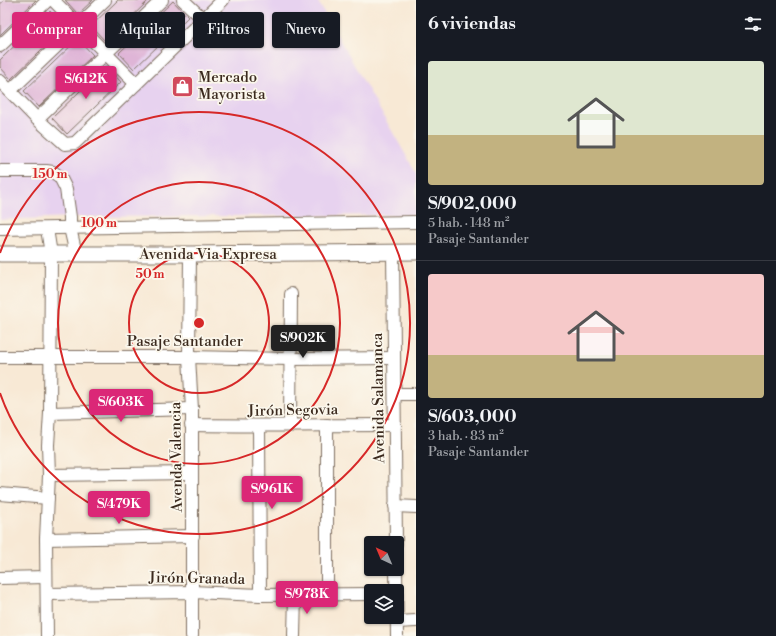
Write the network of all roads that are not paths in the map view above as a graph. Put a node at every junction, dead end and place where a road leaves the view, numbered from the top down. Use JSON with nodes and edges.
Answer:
{"nodes":[{"id":1,"x":48,"y":0,"type":"edge"},
{"id":2,"x":53,"y":0,"type":"edge"},
{"id":3,"x":105,"y":0,"type":"edge"},
{"id":4,"x":162,"y":0,"type":"edge"},
{"id":5,"x":183,"y":0,"type":"edge"},
{"id":6,"x":223,"y":0,"type":"edge"},
{"id":7,"x":65,"y":12,"type":"edge"},
{"id":8,"x":92,"y":12,"type":"edge"},
{"id":9,"x":196,"y":12,"type":"edge"},
{"id":10,"x":210,"y":12,"type":"edge"},
{"id":11,"x":193,"y":29,"type":"edge"},
{"id":12,"x":97,"y":45,"type":"edge"},
{"id":13,"x":0,"y":46,"type":"edge"},
{"id":14,"x":54,"y":48,"type":"edge"},
{"id":15,"x":105,"y":53,"type":"junction"},
{"id":16,"x":0,"y":81,"type":"edge"},
{"id":17,"x":136,"y":84,"type":"junction"},
{"id":18,"x":10,"y":91,"type":"junction"},
{"id":19,"x":37,"y":119,"type":"junction"},
{"id":20,"x":0,"y":171,"type":"edge"},
{"id":21,"x":416,"y":222,"type":"edge"},
{"id":22,"x":70,"y":228,"type":"junction"},
{"id":23,"x":0,"y":229,"type":"edge"},
{"id":24,"x":48,"y":229,"type":"junction"},
{"id":25,"x":393,"y":252,"type":"junction"},
{"id":26,"x":416,"y":252,"type":"edge"},
{"id":27,"x":0,"y":254,"type":"edge"},
{"id":28,"x":50,"y":254,"type":"junction"},
{"id":29,"x":76,"y":254,"type":"junction"},
{"id":30,"x":190,"y":254,"type":"junction"},
{"id":31,"x":291,"y":294,"type":"dead end"},
{"id":32,"x":0,"y":357,"type":"edge"},
{"id":33,"x":50,"y":357,"type":"junction"},
{"id":34,"x":189,"y":357,"type":"junction"},
{"id":35,"x":291,"y":358,"type":"junction"},
{"id":36,"x":394,"y":358,"type":"junction"},
{"id":37,"x":395,"y":394,"type":"junction"},
{"id":38,"x":416,"y":394,"type":"edge"},
{"id":39,"x":192,"y":409,"type":"junction"},
{"id":40,"x":50,"y":413,"type":"junction"},
{"id":41,"x":191,"y":425,"type":"junction"},
{"id":42,"x":290,"y":425,"type":"junction"},
{"id":43,"x":327,"y":425,"type":"junction"},
{"id":44,"x":395,"y":425,"type":"junction"},
{"id":45,"x":259,"y":426,"type":"junction"},
{"id":46,"x":191,"y":473,"type":"junction"},
{"id":47,"x":49,"y":475,"type":"junction"},
{"id":48,"x":0,"y":494,"type":"edge"},
{"id":49,"x":48,"y":498,"type":"junction"},
{"id":50,"x":395,"y":506,"type":"junction"},
{"id":51,"x":416,"y":507,"type":"edge"},
{"id":52,"x":193,"y":536,"type":"junction"},
{"id":53,"x":396,"y":536,"type":"edge"},
{"id":54,"x":46,"y":539,"type":"junction"},
{"id":55,"x":46,"y":577,"type":"junction"},
{"id":56,"x":0,"y":578,"type":"edge"},
{"id":57,"x":192,"y":592,"type":"junction"},
{"id":58,"x":47,"y":594,"type":"junction"},
{"id":59,"x":260,"y":594,"type":"junction"},
{"id":60,"x":295,"y":594,"type":"junction"},
{"id":61,"x":328,"y":594,"type":"junction"},
{"id":62,"x":364,"y":594,"type":"edge"},
{"id":63,"x":416,"y":621,"type":"edge"},
{"id":64,"x":404,"y":622,"type":"edge"},
{"id":65,"x":397,"y":624,"type":"edge"},
{"id":66,"x":47,"y":636,"type":"edge"},
{"id":67,"x":192,"y":636,"type":"edge"},
{"id":68,"x":294,"y":636,"type":"edge"},
{"id":69,"x":397,"y":636,"type":"edge"}],
"edges":[{"from":1,"to":13,"type":"street"},
{"from":2,"to":7,"type":"street"},
{"from":3,"to":8,"type":"street"},
{"from":4,"to":15,"type":"street"},
{"from":5,"to":9,"type":"street"},
{"from":6,"to":10,"type":"street"},
{"from":11,"to":17,"type":"street"},
{"from":12,"to":15,"type":"street"},
{"from":14,"to":18,"type":"street"},
{"from":15,"to":17,"type":"street"},
{"from":15,"to":19,"type":"street"},
{"from":16,"to":18,"type":"street"},
{"from":17,"to":19,"type":"street"},
{"from":18,"to":19,"type":"street"},
{"from":20,"to":22,"type":"street"},
{"from":21,"to":22,"type":"street"},
{"from":22,"to":24,"type":"street"},
{"from":22,"to":29,"type":"street"},
{"from":23,"to":24,"type":"street"},
{"from":24,"to":28,"type":"street"},
{"from":25,"to":26,"type":"main road","name":"Avenida Via Expresa"},
{"from":25,"to":30,"type":"main road","name":"Avenida Via Expresa"},
{"from":25,"to":36,"type":"street","name":"Avenida Salamanca"},
{"from":27,"to":28,"type":"main road","name":"Avenida Via Expresa"},
{"from":28,"to":29,"type":"main road","name":"Avenida Via Expresa"},
{"from":28,"to":33,"type":"street"},
{"from":29,"to":30,"type":"main road","name":"Avenida Via Expresa"},
{"from":30,"to":34,"type":"street","name":"Avenda Valencia"},
{"from":31,"to":35,"type":"street"},
{"from":32,"to":33,"type":"street","name":"Pasaje Santander"},
{"from":33,"to":34,"type":"street","name":"Pasaje Santander"},
{"from":33,"to":40,"type":"street"},
{"from":34,"to":35,"type":"street","name":"Pasaje Santander"},
{"from":34,"to":39,"type":"street","name":"Avenda Valencia"},
{"from":35,"to":36,"type":"street","name":"Pasaje Santander"},
{"from":35,"to":42,"type":"street"},
{"from":36,"to":37,"type":"street","name":"Avenida Salamanca"},
{"from":37,"to":38,"type":"street"},
{"from":37,"to":44,"type":"street","name":"Avenida Salamanca"},
{"from":39,"to":40,"type":"street"},
{"from":39,"to":41,"type":"street","name":"Avenda Valencia"},
{"from":40,"to":47,"type":"street"},
{"from":41,"to":45,"type":"street","name":"Jirón Segovia"},
{"from":41,"to":46,"type":"street","name":"Avenda Valencia"},
{"from":42,"to":43,"type":"street","name":"Jirón Segovia"},
{"from":42,"to":45,"type":"street","name":"Jirón Segovia"},
{"from":43,"to":44,"type":"street","name":"Jirón Segovia"},
{"from":43,"to":61,"type":"street"},
{"from":44,"to":50,"type":"street","name":"Avenida Salamanca"},
{"from":45,"to":59,"type":"street"},
{"from":46,"to":47,"type":"street"},
{"from":46,"to":52,"type":"street","name":"Avenda Valencia"},
{"from":47,"to":49,"type":"street"},
{"from":48,"to":49,"type":"street"},
{"from":49,"to":54,"type":"street"},
{"from":50,"to":51,"type":"street"},
{"from":50,"to":53,"type":"street","name":"Avenida Salamanca"},
{"from":52,"to":54,"type":"street"},
{"from":52,"to":57,"type":"street","name":"Avenda Valencia"},
{"from":54,"to":55,"type":"street"},
{"from":55,"to":56,"type":"street"},
{"from":55,"to":58,"type":"street"},
{"from":57,"to":58,"type":"street","name":"Jirón Granada"},
{"from":57,"to":59,"type":"street","name":"Jirón Granada"},
{"from":57,"to":67,"type":"street","name":"Avenda Valencia"},
{"from":58,"to":66,"type":"street"},
{"from":59,"to":60,"type":"street","name":"Jirón Granada"},
{"from":60,"to":61,"type":"street","name":"Jirón Granada"},
{"from":60,"to":68,"type":"street"},
{"from":61,"to":62,"type":"street","name":"Jirón Granada"},
{"from":63,"to":64,"type":"street"},
{"from":65,"to":69,"type":"street"}]}
